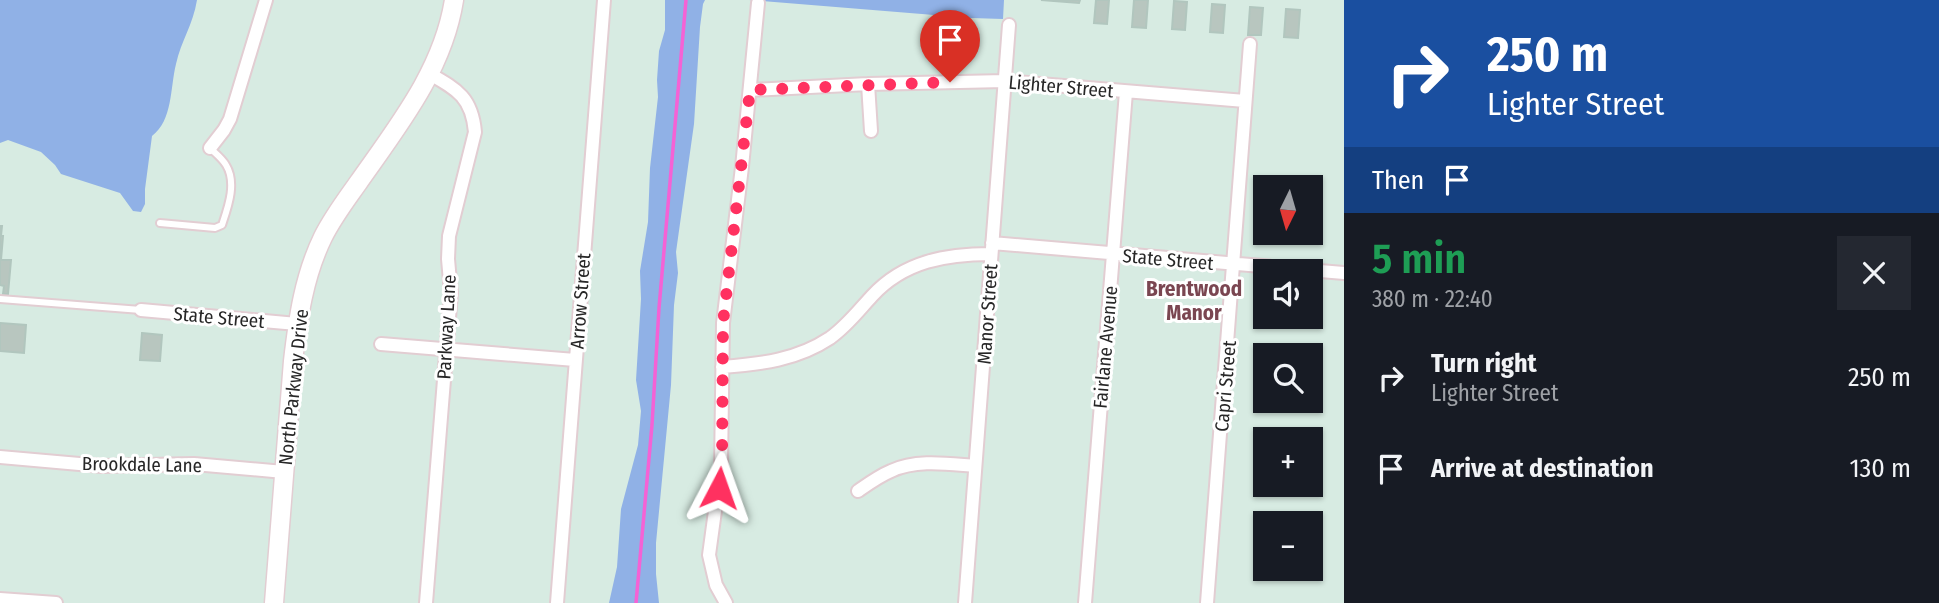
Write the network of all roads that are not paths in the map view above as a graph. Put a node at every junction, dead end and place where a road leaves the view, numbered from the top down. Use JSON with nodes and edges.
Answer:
{"nodes":[{"id":1,"x":266,"y":0,"type":"edge"},
{"id":2,"x":454,"y":0,"type":"edge"},
{"id":3,"x":604,"y":0,"type":"edge"},
{"id":4,"x":758,"y":3,"type":"dead end"},
{"id":5,"x":1009,"y":25,"type":"dead end"},
{"id":6,"x":1250,"y":44,"type":"dead end"},
{"id":7,"x":430,"y":74,"type":"junction"},
{"id":8,"x":1005,"y":81,"type":"junction"},
{"id":9,"x":868,"y":84,"type":"junction"},
{"id":10,"x":750,"y":90,"type":"junction"},
{"id":11,"x":1125,"y":92,"type":"junction"},
{"id":12,"x":1245,"y":101,"type":"junction"},
{"id":13,"x":871,"y":131,"type":"dead end"},
{"id":14,"x":210,"y":148,"type":"joint"},
{"id":15,"x":160,"y":223,"type":"dead end"},
{"id":16,"x":992,"y":249,"type":"junction"},
{"id":17,"x":1112,"y":253,"type":"junction"},
{"id":18,"x":1234,"y":265,"type":"junction"},
{"id":19,"x":1344,"y":273,"type":"edge"},
{"id":20,"x":0,"y":299,"type":"edge"},
{"id":21,"x":141,"y":310,"type":"joint"},
{"id":22,"x":297,"y":324,"type":"junction"},
{"id":23,"x":381,"y":344,"type":"dead end"},
{"id":24,"x":446,"y":350,"type":"junction"},
{"id":25,"x":575,"y":359,"type":"junction"},
{"id":26,"x":722,"y":367,"type":"junction"},
{"id":27,"x":0,"y":457,"type":"edge"},
{"id":28,"x":975,"y":466,"type":"junction"},
{"id":29,"x":284,"y":472,"type":"junction"},
{"id":30,"x":858,"y":491,"type":"dead end"},
{"id":31,"x":0,"y":599,"type":"edge"},
{"id":32,"x":56,"y":603,"type":"edge"},
{"id":33,"x":274,"y":603,"type":"edge"},
{"id":34,"x":426,"y":603,"type":"edge"},
{"id":35,"x":557,"y":603,"type":"edge"},
{"id":36,"x":726,"y":603,"type":"edge"},
{"id":37,"x":965,"y":603,"type":"edge"},
{"id":38,"x":1085,"y":603,"type":"edge"},
{"id":39,"x":1207,"y":603,"type":"edge"}],
"edges":[{"from":1,"to":14,"type":"street"},
{"from":2,"to":7,"type":"main road","name":"North Parkway Drive"},
{"from":3,"to":25,"type":"street","name":"Arrow Street"},
{"from":4,"to":10,"type":"street"},
{"from":5,"to":8,"type":"street","name":"Manor Street"},
{"from":6,"to":12,"type":"street","name":"Capri Street"},
{"from":7,"to":22,"type":"main road","name":"North Parkway Drive"},
{"from":7,"to":24,"type":"street","name":"Parkway Lane"},
{"from":8,"to":9,"type":"street","name":"Lighter Street"},
{"from":8,"to":11,"type":"street","name":"Lighter Street"},
{"from":8,"to":16,"type":"street","name":"Manor Street"},
{"from":9,"to":10,"type":"street","name":"Lighter Street"},
{"from":9,"to":13,"type":"street"},
{"from":10,"to":26,"type":"street"},
{"from":11,"to":12,"type":"street","name":"Lighter Street"},
{"from":11,"to":17,"type":"street","name":"Fairlane Avenue"},
{"from":12,"to":18,"type":"street","name":"Capri Street"},
{"from":14,"to":15,"type":"lane"},
{"from":16,"to":17,"type":"street","name":"State Street"},
{"from":16,"to":26,"type":"street","name":"State Street"},
{"from":16,"to":28,"type":"street","name":"Manor Street"},
{"from":17,"to":18,"type":"street","name":"State Street"},
{"from":17,"to":38,"type":"street","name":"Fairlane Avenue"},
{"from":18,"to":19,"type":"street","name":"State Street"},
{"from":18,"to":39,"type":"street","name":"Capri Street"},
{"from":20,"to":21,"type":"lane"},
{"from":21,"to":22,"type":"street","name":"State Street"},
{"from":22,"to":29,"type":"main road","name":"North Parkway Drive"},
{"from":23,"to":24,"type":"street"},
{"from":24,"to":25,"type":"street"},
{"from":24,"to":34,"type":"street","name":"Parkway Lane"},
{"from":25,"to":35,"type":"street","name":"Arrow Street"},
{"from":26,"to":36,"type":"street"},
{"from":27,"to":29,"type":"street","name":"Brookdale Lane"},
{"from":28,"to":30,"type":"street"},
{"from":28,"to":37,"type":"street","name":"Manor Street"},
{"from":29,"to":33,"type":"main road","name":"North Parkway Drive"},
{"from":31,"to":32,"type":"street"}]}
